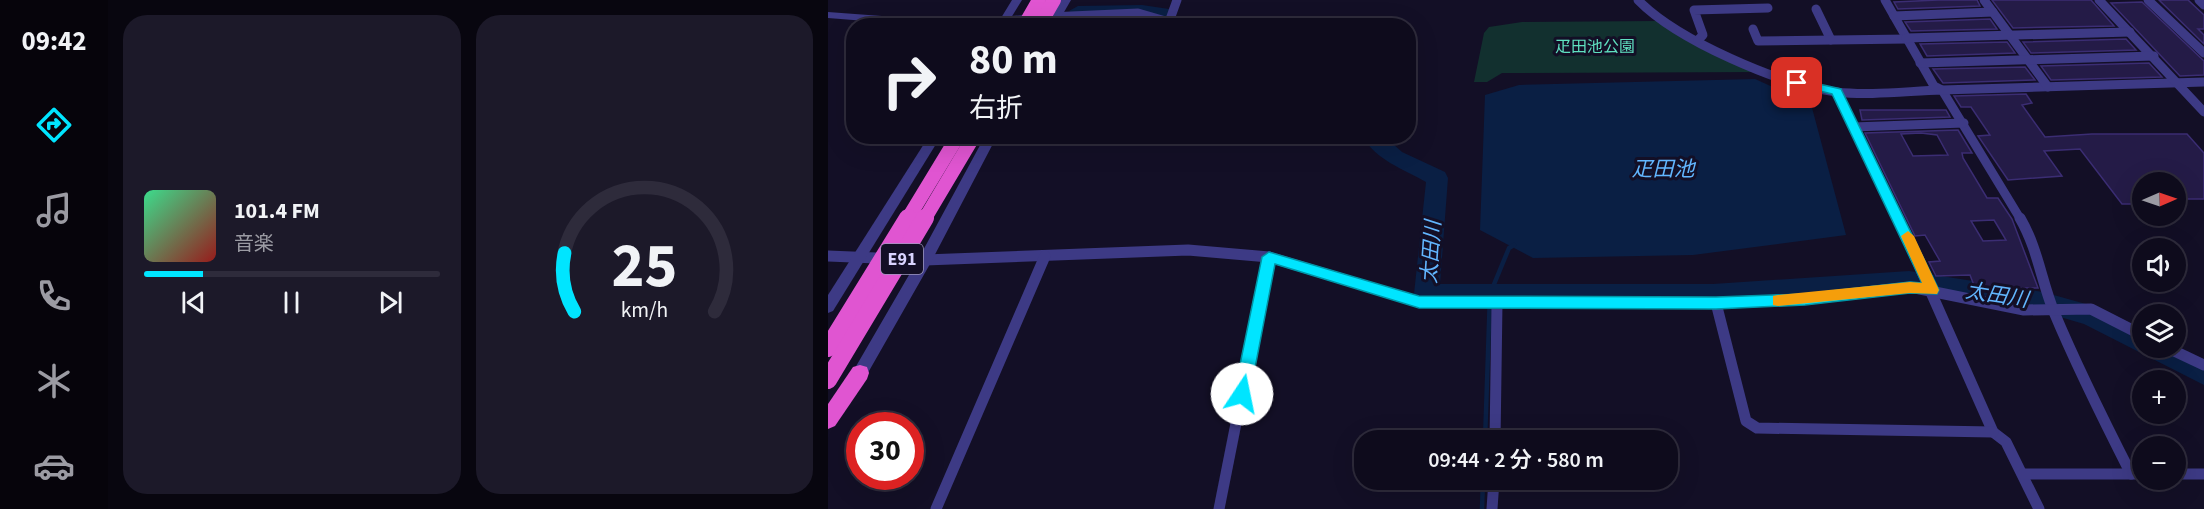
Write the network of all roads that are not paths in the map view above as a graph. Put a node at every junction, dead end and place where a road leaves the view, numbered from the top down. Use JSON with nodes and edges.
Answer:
{"nodes":[{"id":1,"x":1017,"y":0,"type":"edge"},
{"id":2,"x":1026,"y":0,"type":"edge"},
{"id":3,"x":1039,"y":0,"type":"edge"},
{"id":4,"x":1054,"y":0,"type":"edge"},
{"id":5,"x":1066,"y":0,"type":"edge"},
{"id":6,"x":1177,"y":0,"type":"edge"},
{"id":7,"x":1638,"y":0,"type":"edge"},
{"id":8,"x":1885,"y":0,"type":"edge"},
{"id":9,"x":1984,"y":0,"type":"edge"},
{"id":10,"x":2099,"y":0,"type":"edge"},
{"id":11,"x":2148,"y":0,"type":"edge"},
{"id":12,"x":2199,"y":0,"type":"edge"},
{"id":13,"x":2204,"y":5,"type":"edge"},
{"id":14,"x":1768,"y":8,"type":"dead end"},
{"id":15,"x":1816,"y":9,"type":"dead end"},
{"id":16,"x":1993,"y":12,"type":"junction"},
{"id":17,"x":828,"y":15,"type":"edge"},
{"id":18,"x":1894,"y":16,"type":"junction"},
{"id":19,"x":870,"y":18,"type":"edge"},
{"id":20,"x":1009,"y":18,"type":"edge"},
{"id":21,"x":1011,"y":18,"type":"edge"},
{"id":22,"x":1029,"y":18,"type":"edge"},
{"id":23,"x":1044,"y":18,"type":"edge"},
{"id":24,"x":1055,"y":18,"type":"edge"},
{"id":25,"x":1085,"y":18,"type":"edge"},
{"id":26,"x":1155,"y":18,"type":"edge"},
{"id":27,"x":1170,"y":18,"type":"edge"},
{"id":28,"x":1753,"y":29,"type":"dead end"},
{"id":29,"x":2130,"y":32,"type":"junction"},
{"id":30,"x":2009,"y":35,"type":"junction"},
{"id":31,"x":1906,"y":38,"type":"junction"},
{"id":32,"x":1698,"y":40,"type":"junction"},
{"id":33,"x":1831,"y":40,"type":"junction"},
{"id":34,"x":2204,"y":53,"type":"edge"},
{"id":35,"x":2154,"y":57,"type":"junction"},
{"id":36,"x":2028,"y":60,"type":"junction"},
{"id":37,"x":1920,"y":63,"type":"junction"},
{"id":38,"x":2179,"y":82,"type":"junction"},
{"id":39,"x":2204,"y":82,"type":"edge"},
{"id":40,"x":2048,"y":87,"type":"junction"},
{"id":41,"x":1942,"y":90,"type":"junction"},
{"id":42,"x":1837,"y":92,"type":"junction"},
{"id":43,"x":2204,"y":112,"type":"edge"},
{"id":44,"x":1964,"y":123,"type":"junction"},
{"id":45,"x":1853,"y":127,"type":"junction"},
{"id":46,"x":930,"y":144,"type":"edge"},
{"id":47,"x":953,"y":144,"type":"edge"},
{"id":48,"x":969,"y":144,"type":"edge"},
{"id":49,"x":987,"y":144,"type":"edge"},
{"id":50,"x":828,"y":256,"type":"edge"},
{"id":51,"x":1045,"y":256,"type":"junction"},
{"id":52,"x":860,"y":257,"type":"junction"},
{"id":53,"x":1269,"y":257,"type":"junction"},
{"id":54,"x":926,"y":260,"type":"junction"},
{"id":55,"x":1932,"y":290,"type":"junction"},
{"id":56,"x":1497,"y":303,"type":"junction"},
{"id":57,"x":1716,"y":303,"type":"junction"},
{"id":58,"x":828,"y":307,"type":"edge"},
{"id":59,"x":2053,"y":309,"type":"junction"},
{"id":60,"x":2132,"y":330,"type":"edge"},
{"id":61,"x":828,"y":348,"type":"edge"},
{"id":62,"x":2186,"y":356,"type":"edge"},
{"id":63,"x":2204,"y":365,"type":"edge"},
{"id":64,"x":860,"y":373,"type":"junction"},
{"id":65,"x":828,"y":380,"type":"edge"},
{"id":66,"x":828,"y":420,"type":"edge"},
{"id":67,"x":828,"y":430,"type":"edge"},
{"id":68,"x":1495,"y":430,"type":"edge"},
{"id":69,"x":1993,"y":432,"type":"junction"},
{"id":70,"x":2132,"y":465,"type":"edge"},
{"id":71,"x":2023,"y":474,"type":"junction"},
{"id":72,"x":2132,"y":474,"type":"edge"},
{"id":73,"x":2186,"y":474,"type":"edge"},
{"id":74,"x":2204,"y":474,"type":"edge"},
{"id":75,"x":1493,"y":490,"type":"edge"},
{"id":76,"x":936,"y":509,"type":"edge"},
{"id":77,"x":1219,"y":509,"type":"edge"},
{"id":78,"x":1492,"y":509,"type":"edge"},
{"id":79,"x":2039,"y":509,"type":"edge"}],
"edges":[{"from":1,"to":20,"type":"street"},
{"from":2,"to":21,"type":"highway"},
{"from":3,"to":22,"type":"highway","bridge":true},
{"from":4,"to":23,"type":"highway","bridge":true},
{"from":5,"to":24,"type":"street"},
{"from":6,"to":27,"type":"street"},
{"from":7,"to":32,"type":"street"},
{"from":8,"to":18,"type":"street"},
{"from":9,"to":16,"type":"street"},
{"from":10,"to":29,"type":"street"},
{"from":11,"to":34,"type":"street"},
{"from":12,"to":13,"type":"street"},
{"from":14,"to":32,"type":"street"},
{"from":15,"to":33,"type":"street"},
{"from":16,"to":18,"type":"street"},
{"from":16,"to":30,"type":"street"},
{"from":17,"to":19,"type":"street"},
{"from":18,"to":31,"type":"street"},
{"from":25,"to":26,"type":"street"},
{"from":28,"to":33,"type":"street"},
{"from":29,"to":30,"type":"street"},
{"from":29,"to":35,"type":"street"},
{"from":30,"to":31,"type":"street"},
{"from":30,"to":36,"type":"street"},
{"from":31,"to":33,"type":"street"},
{"from":31,"to":37,"type":"street"},
{"from":32,"to":42,"type":"street"},
{"from":35,"to":36,"type":"street"},
{"from":35,"to":38,"type":"street"},
{"from":36,"to":37,"type":"street"},
{"from":36,"to":40,"type":"street"},
{"from":37,"to":41,"type":"street"},
{"from":38,"to":39,"type":"street"},
{"from":38,"to":40,"type":"street"},
{"from":38,"to":43,"type":"street"},
{"from":40,"to":41,"type":"street"},
{"from":41,"to":42,"type":"street"},
{"from":41,"to":44,"type":"street"},
{"from":42,"to":45,"type":"street"},
{"from":44,"to":45,"type":"street"},
{"from":44,"to":59,"type":"street"},
{"from":45,"to":55,"type":"street"},
{"from":46,"to":52,"type":"street"},
{"from":47,"to":61,"type":"highway","number":"E91","bridge":true},
{"from":48,"to":65,"type":"highway","number":"E91","bridge":true},
{"from":49,"to":54,"type":"street"},
{"from":50,"to":52,"type":"street"},
{"from":51,"to":53,"type":"street"},
{"from":51,"to":54,"type":"street"},
{"from":51,"to":76,"type":"street"},
{"from":52,"to":54,"type":"street"},
{"from":52,"to":58,"type":"street"},
{"from":53,"to":56,"type":"street"},
{"from":53,"to":77,"type":"street"},
{"from":54,"to":64,"type":"street"},
{"from":55,"to":57,"type":"street"},
{"from":55,"to":59,"type":"street"},
{"from":55,"to":69,"type":"street"},
{"from":56,"to":57,"type":"street"},
{"from":56,"to":68,"type":"street"},
{"from":57,"to":69,"type":"street"},
{"from":59,"to":60,"type":"street"},
{"from":59,"to":70,"type":"street"},
{"from":62,"to":63,"type":"street"},
{"from":64,"to":66,"type":"highway"},
{"from":64,"to":67,"type":"street"},
{"from":69,"to":71,"type":"street"},
{"from":71,"to":72,"type":"street"},
{"from":71,"to":79,"type":"street"},
{"from":73,"to":74,"type":"street"},
{"from":75,"to":78,"type":"street"}]}
